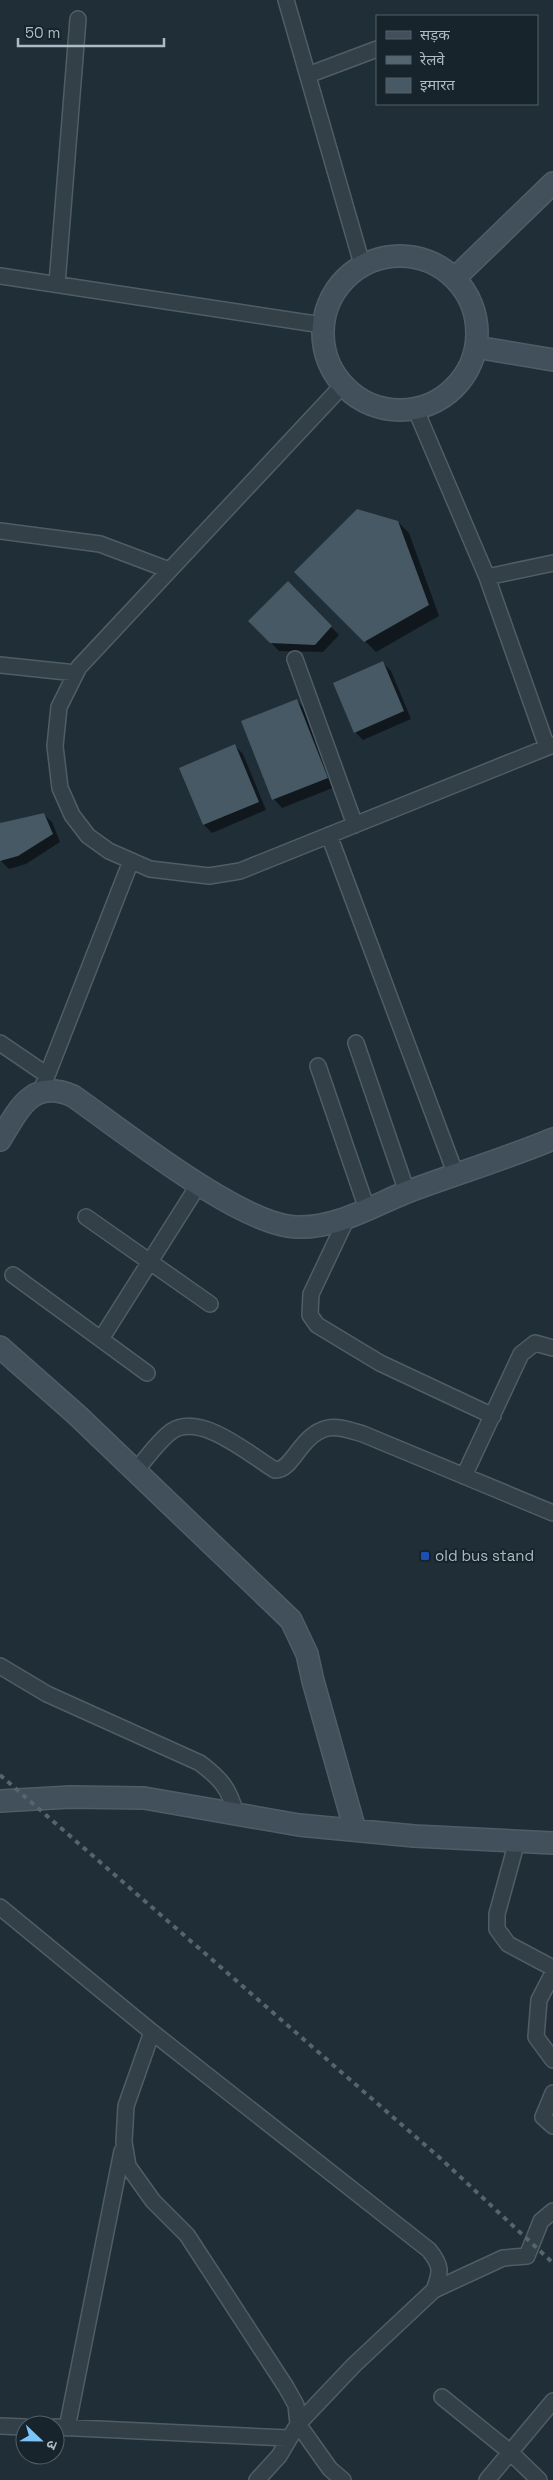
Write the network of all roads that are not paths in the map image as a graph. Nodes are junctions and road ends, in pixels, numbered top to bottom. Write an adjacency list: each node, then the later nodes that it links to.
1 (286, 0): 4 (street)
2 (78, 19): 9 (street)
3 (376, 49): 4 (street)
4 (308, 75): 6 (street)
5 (553, 183): 8 (street)
6 (362, 264): 8 (street); 10 (street)
7 (0, 276): 9 (street)
8 (455, 278): 11 (street)
9 (57, 284): 10 (street)
10 (322, 325): 13 (street)
11 (476, 348): 12 (street); 14 (street)
12 (553, 360)
13 (342, 386): 14 (street); 17 (street)
14 (415, 408): 18 (street)
15 (0, 531): 17 (street)
16 (553, 563): 18 (street)
17 (169, 570): 21 (street)
18 (487, 577): 22 (street)
19 (295, 658): 23 (street)
20 (0, 665): 21 (street)
21 (76, 674): 25 (street)
22 (550, 746): 23 (street)
23 (354, 824): 24 (street)
24 (329, 835): 25 (street); 32 (street)
25 (131, 861): 29 (street)
26 (0, 1043): 29 (street)
27 (356, 1043): 34 (street)
28 (318, 1066): 35 (street)
29 (44, 1083): 31 (street); 33 (street)
30 (553, 1139): 32 (street)
31 (0, 1140)
32 (456, 1175): 34 (street)
33 (199, 1184): 37 (street); 38 (street)
34 (407, 1192): 35 (street)
35 (367, 1209): 37 (street)
36 (86, 1217): 38 (street)
37 (347, 1218): 45 (street)
38 (150, 1263): 40 (street); 41 (street)
39 (13, 1275): 41 (street)
40 (210, 1304)
41 (101, 1339): 44 (street)
42 (0, 1347): 46 (street)
43 (553, 1348): 45 (street)
44 (147, 1373)
45 (493, 1416): 47 (street)
46 (136, 1470): 47 (street); 52 (street)
47 (464, 1476): 48 (street)
48 (553, 1513)
49 (0, 1666): 51 (street)
50 (0, 1801): 51 (street)
51 (236, 1814): 52 (street)
52 (355, 1830): 53 (street)
53 (517, 1841): 54 (street); 56 (street)
54 (550, 1844)
55 (0, 1907): 58 (street)
56 (553, 1968)
57 (553, 1972): 59 (street)
58 (152, 2032): 62 (street); 64 (street)
59 (553, 2060)
60 (553, 2093): 61 (street)
61 (553, 2126)
62 (124, 2142): 67 (street); 68 (street)
63 (547, 2216): 64 (street)
64 (434, 2290): 68 (street)
65 (442, 2398): 73 (street)
66 (553, 2401): 73 (street)
67 (64, 2415)
68 (298, 2424): 72 (street); 75 (street)
69 (0, 2426): 70 (street)
70 (15, 2427)
71 (65, 2428): 72 (street)
72 (288, 2438): 74 (street)
73 (510, 2452): 76 (street); 77 (street)
74 (257, 2480)
75 (343, 2480)
76 (487, 2480)
77 (538, 2480)

